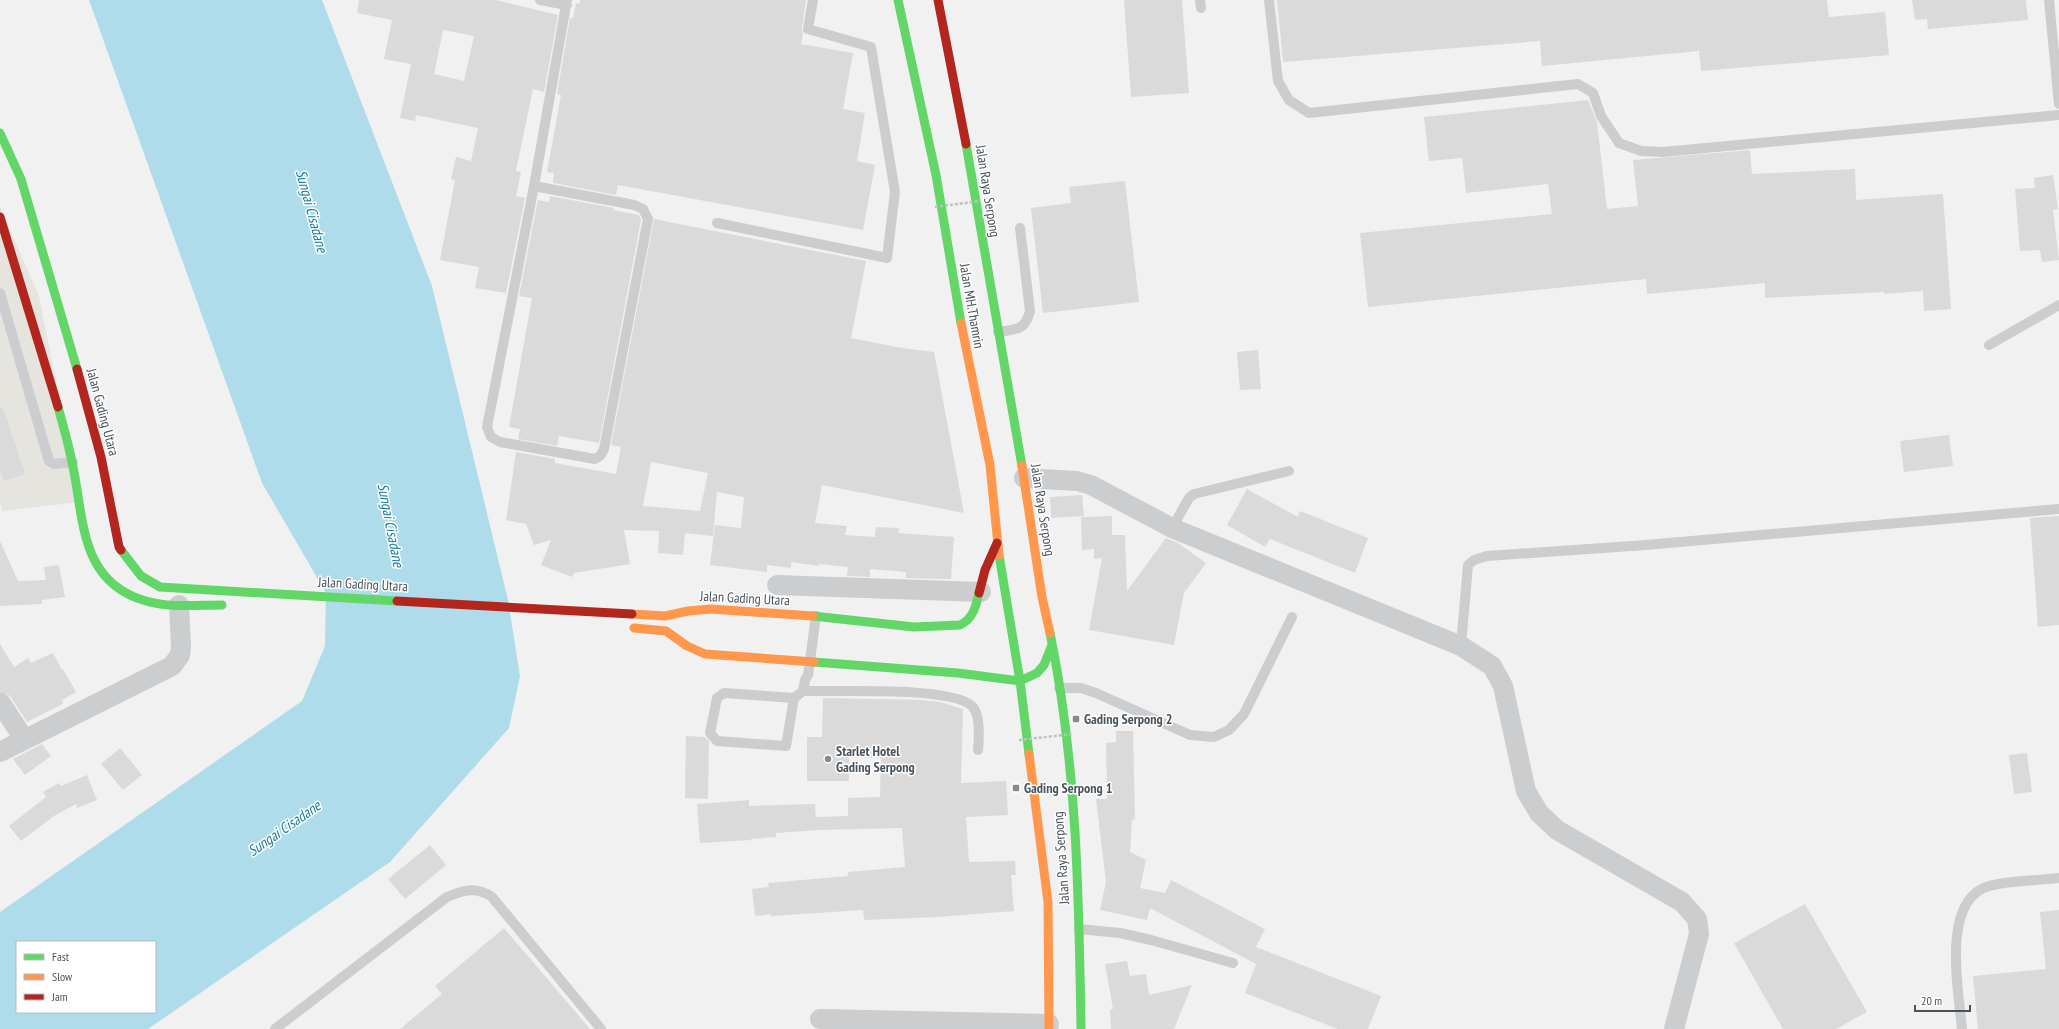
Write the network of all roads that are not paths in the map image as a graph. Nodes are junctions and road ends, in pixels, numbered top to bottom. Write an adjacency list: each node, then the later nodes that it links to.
1 (540, 0): 7 (lane)
2 (812, 0): 13 (lane)
3 (898, 0): 24 (main road, Jalan MH.Thamrin)
4 (938, 0): 17 (main road, Jalan Raya Serpong)
5 (1269, 0): 9 (lane)
6 (2049, 0): 8 (lane)
7 (567, 2): 11 (lane)
8 (2059, 104)
9 (2059, 115)
10 (0, 133): 29 (main road, Jalan Gading Utara)
11 (534, 186): 11 (lane)
12 (0, 217): 19 (main road)
13 (717, 223)
14 (1020, 228): 17 (lane)
15 (0, 293): 19 (lane)
16 (2059, 305): 18 (lane)
17 (998, 332): 21 (main road, Jalan Raya Serpong)
18 (1989, 345)
19 (72, 462): 27 (main road)
20 (1288, 471): 23 (lane)
21 (1024, 478): 23 (street); 33 (main road, Jalan Raya Serpong)
22 (2059, 509): 34 (lane)
23 (1172, 528): 34 (street)
24 (997, 543): 26 (main road, Jalan Gading Utara); 31 (main road, Jalan MH.Thamrin)
25 (777, 585): 26 (street)
26 (981, 592): 29 (main road, Jalan Gading Utara)
27 (187, 604): 28 (main road); 41 (street)
28 (235, 606)
29 (816, 616): 35 (lane)
30 (1292, 617): 37 (lane)
31 (1010, 619): 36 (main road, Jalan Raya Serpong)
32 (628, 628): 35 (main road)
33 (1052, 645): 36 (main road); 37 (main road, Jalan Raya Serpong)
34 (1461, 646): 52 (street)
35 (805, 662): 36 (main road); 38 (lane)
36 (1020, 681): 48 (main road, Jalan Raya Serpong)
37 (1059, 688): 45 (main road, Jalan Raya Serpong)
38 (803, 691): 39 (lane); 42 (lane)
39 (794, 698): 39 (lane)
40 (0, 702): 41 (street)
41 (24, 740): 43 (street)
42 (978, 750)
43 (0, 752)
44 (2059, 878): 53 (lane)
45 (1079, 929): 46 (lane); 51 (main road, Jalan Raya Serpong)
46 (1233, 963)
47 (820, 1019): 48 (street)
48 (1049, 1027)
49 (275, 1029): 50 (lane)
50 (601, 1029)
51 (1081, 1029)
52 (1674, 1029)
53 (1962, 1029)

